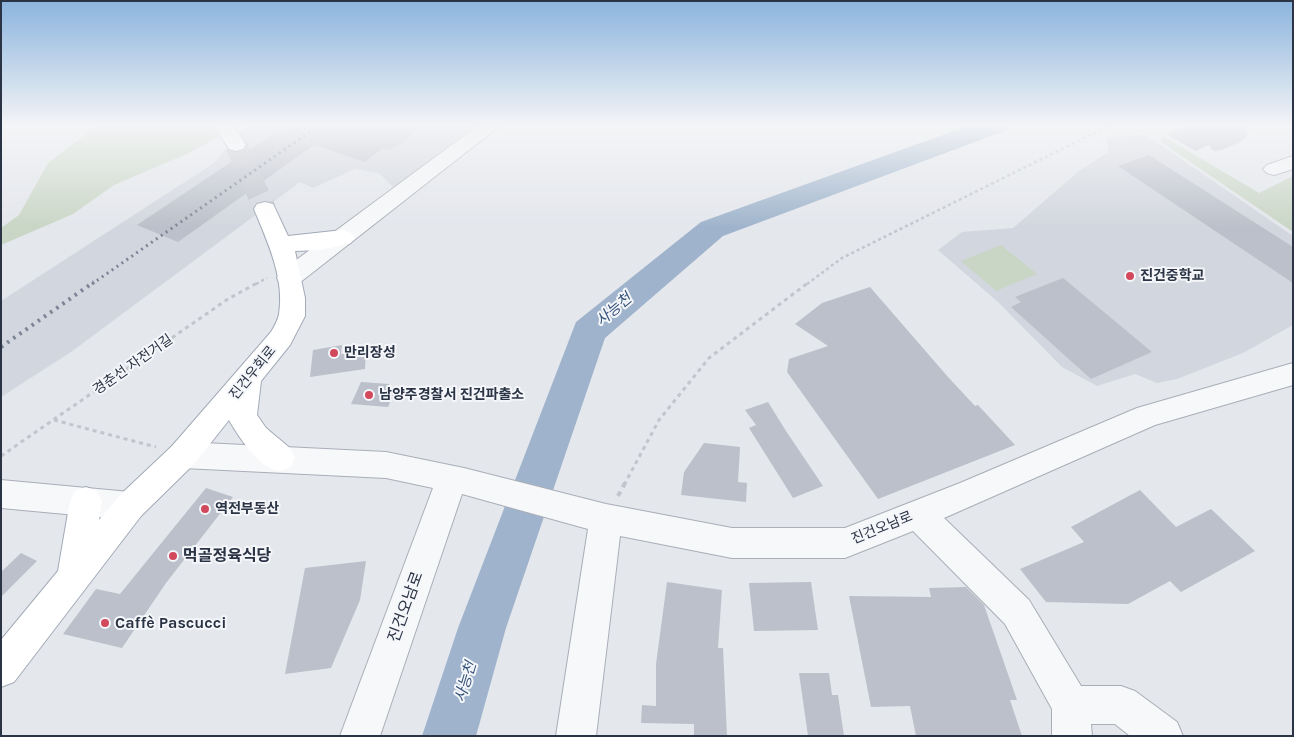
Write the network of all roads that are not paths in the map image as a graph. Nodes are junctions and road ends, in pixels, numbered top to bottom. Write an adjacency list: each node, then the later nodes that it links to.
1 (445, 158): 3 (street)
2 (265, 209): 4 (main road, 진건우회로)
3 (343, 238): 4 (main road); 5 (street)
4 (281, 244): 5 (main road, 진건우회로)
5 (278, 279): 7 (main road, 진건우회로)
6 (1293, 374): 14 (street, 진건오남로)
7 (246, 381): 8 (main road, 진건우회로); 9 (main road)
8 (183, 455): 9 (street, 진건오남로); 13 (main road, 진건우회로)
9 (280, 458): 10 (street, 진건오남로)
10 (458, 480): 15 (street, 진건오남로); 19 (street, 진건오남로)
11 (1, 494): 12 (street)
12 (86, 501): 13 (street); 16 (main road)
13 (130, 506): 16 (main road, 진건우회로)
14 (918, 514): 15 (street, 진건오남로); 18 (street)
15 (597, 517): 20 (street)
16 (72, 581): 17 (main road, 진건우회로)
17 (1, 669)
18 (1071, 720): 21 (street)
19 (360, 736)
20 (576, 736)
21 (1163, 736)

